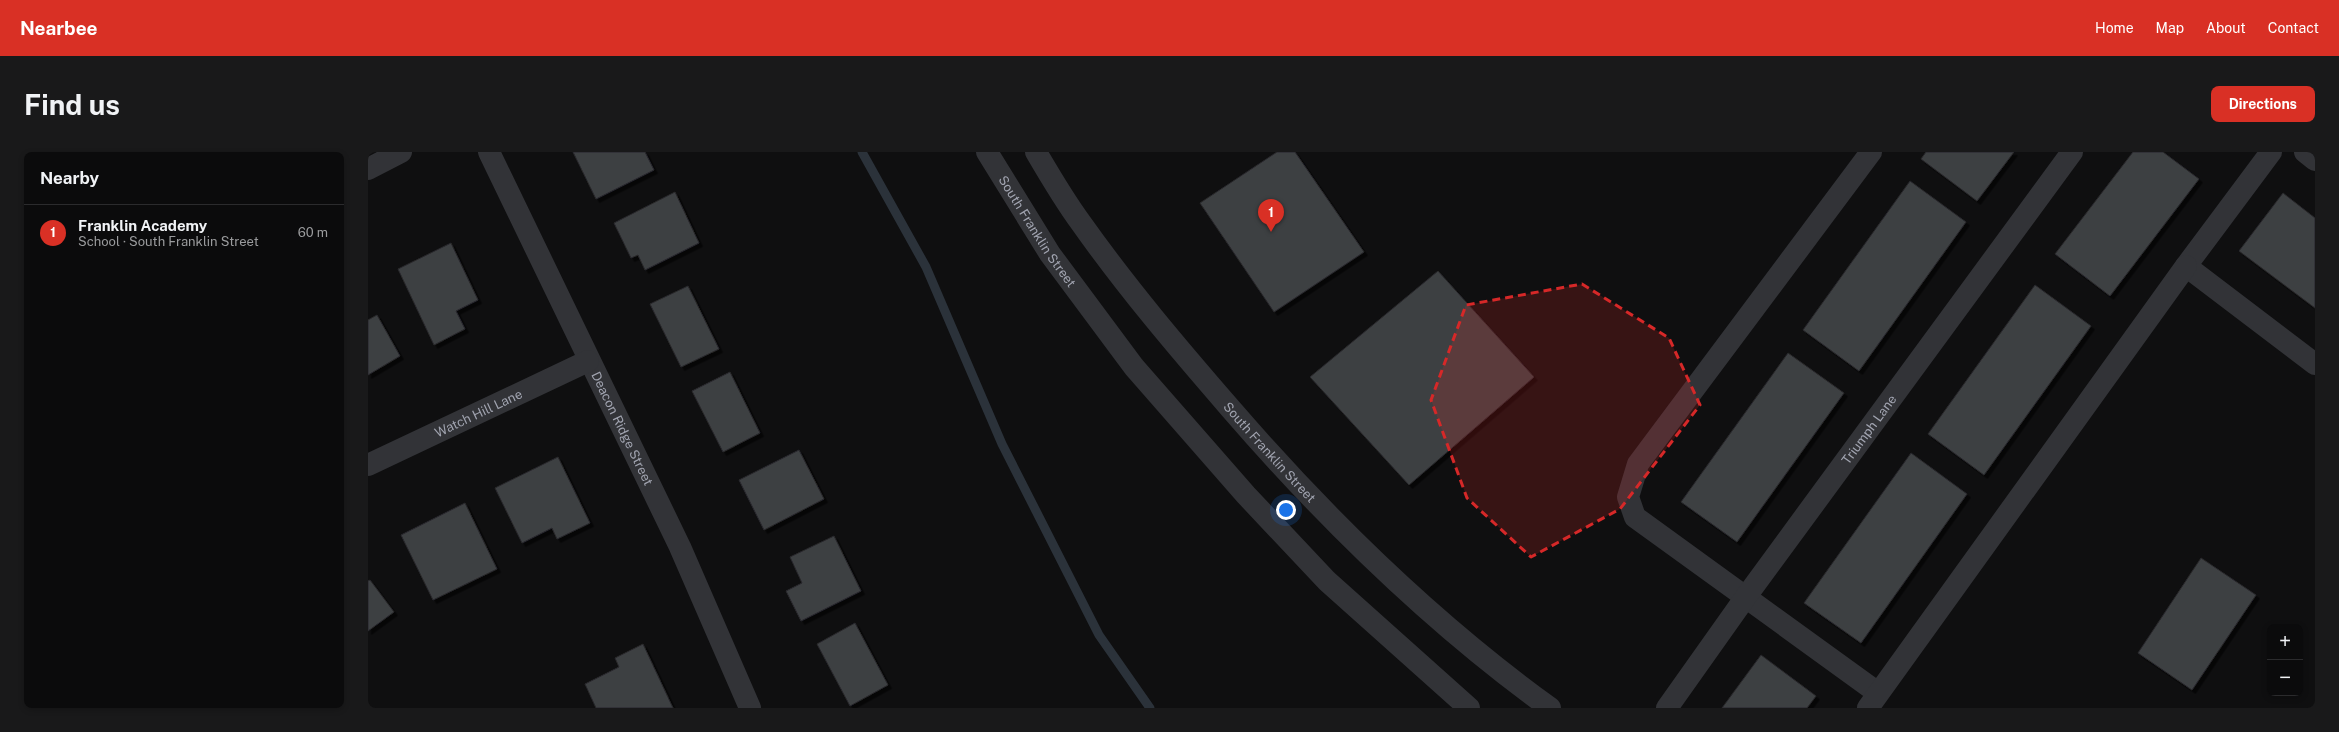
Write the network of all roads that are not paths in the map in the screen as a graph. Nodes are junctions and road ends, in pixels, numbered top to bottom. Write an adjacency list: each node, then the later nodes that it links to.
1 (402, 152): 10 (street)
2 (489, 152): 12 (street, Deacon Ridge Street)
3 (987, 152): 18 (street, South Franklin Street)
4 (1036, 152): 19 (street, South Franklin Street)
5 (1871, 152): 15 (street)
6 (2072, 152): 15 (street, Triumph Lane)
7 (2271, 152): 11 (street)
8 (2305, 152): 9 (street)
9 (2315, 160)
10 (368, 169)
11 (2186, 266): 13 (street); 16 (street)
12 (588, 361): 14 (street, Watch Hill Lane); 17 (street, Deacon Ridge Street)
13 (2315, 364)
14 (368, 465)
15 (1745, 598): 16 (street); 20 (street, Triumph Lane)
16 (1873, 701)
17 (750, 708)
18 (1469, 708)
19 (1550, 708)
20 (1667, 708)

